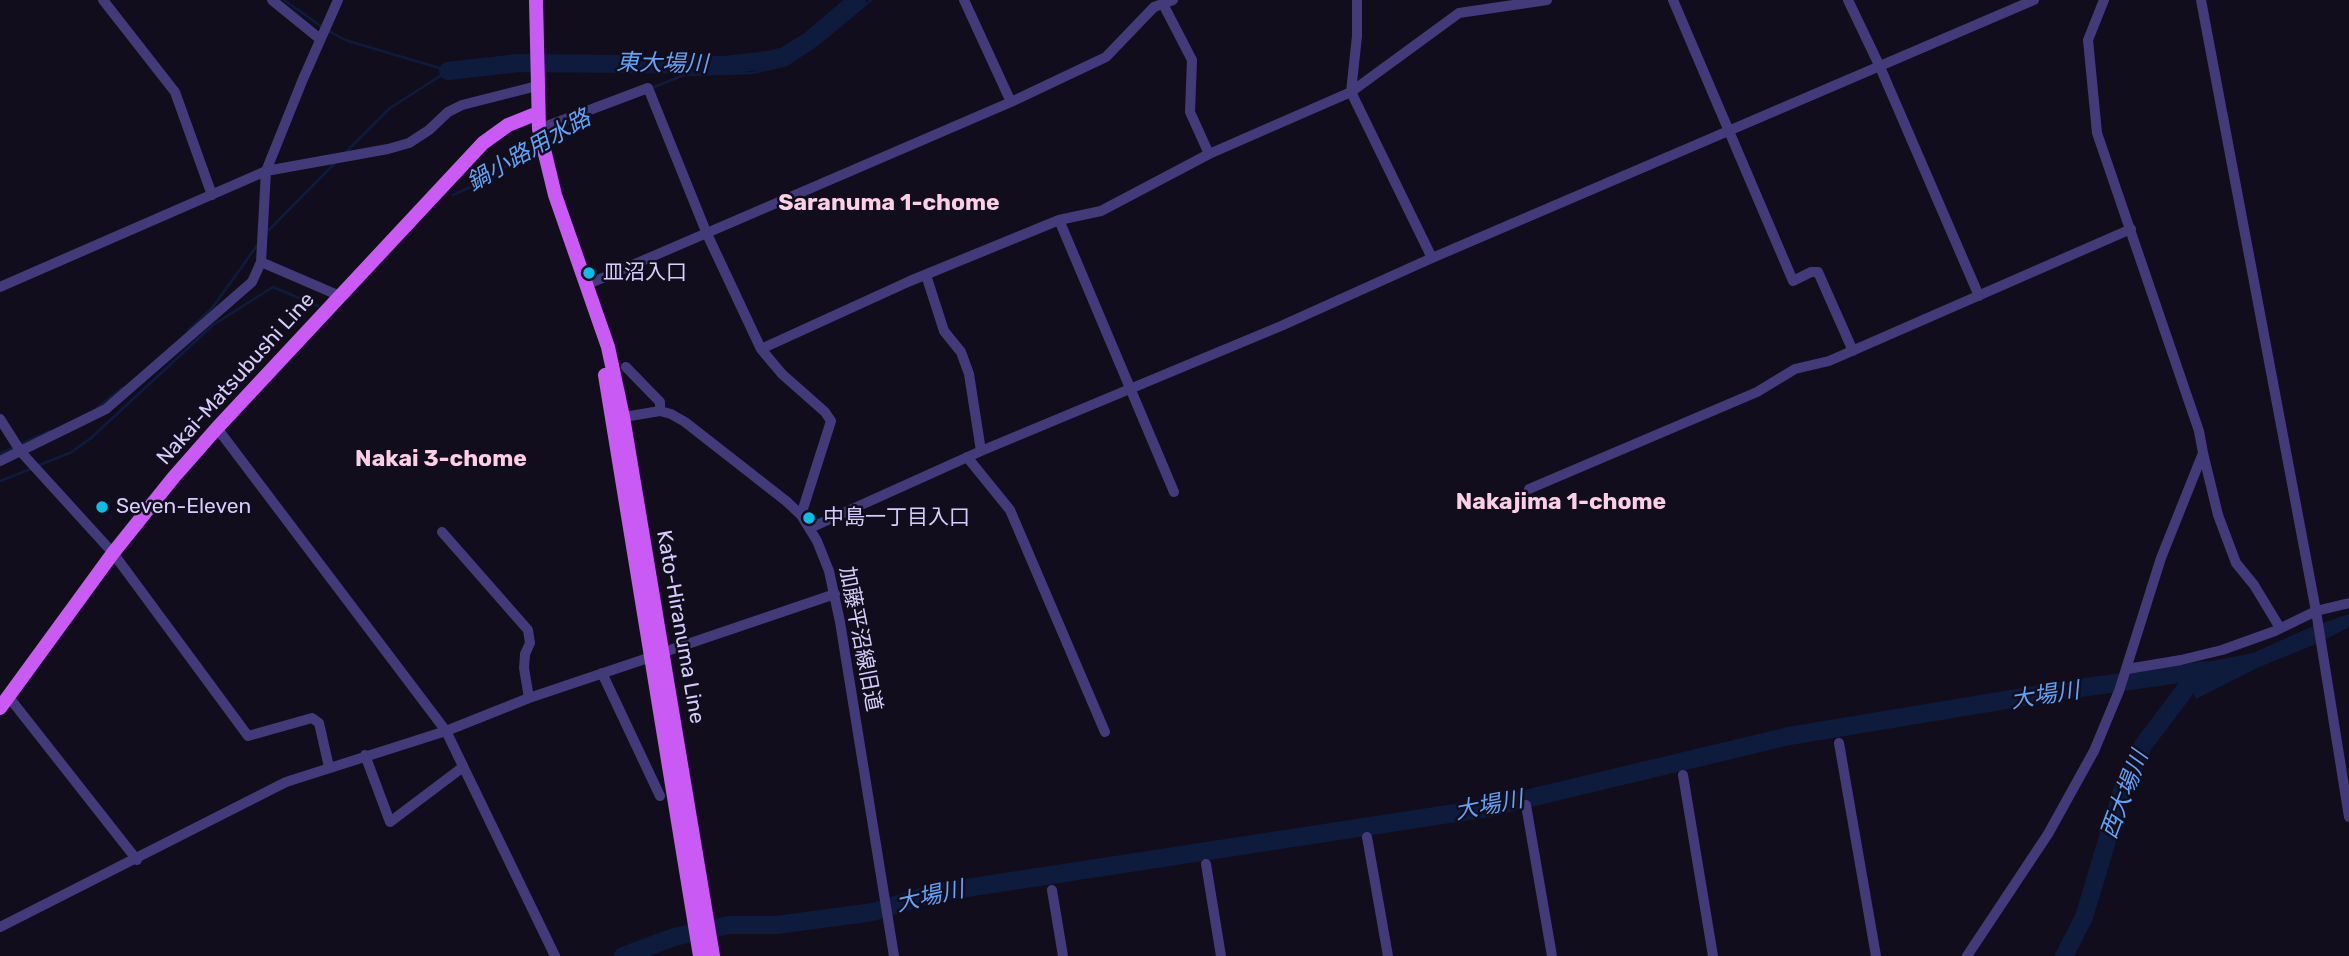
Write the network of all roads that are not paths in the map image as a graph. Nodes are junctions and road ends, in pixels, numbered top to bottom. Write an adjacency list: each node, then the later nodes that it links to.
1 (103, 0): 25 (street)
2 (272, 0): 15 (street)
3 (338, 0): 15 (street)
4 (536, 0): 17 (main road, Kato-Hiranuma Line)
5 (964, 0): 19 (street)
6 (1357, 0): 18 (street)
7 (1547, 0): 14 (street)
8 (1673, 0): 22 (street)
9 (1848, 0): 16 (street)
10 (2104, 0): 27 (street)
11 (2201, 0): 57 (street)
12 (2029, 1): 16 (street)
13 (1160, 3): 19 (street); 23 (street)
14 (1493, 4): 18 (street)
15 (320, 39): 24 (street)
16 (1880, 67): 22 (street); 35 (street)
17 (537, 86): 20 (main road, Kato-Hiranuma Line); 24 (street)
18 (1351, 92): 23 (street); 29 (street)
19 (1011, 102): 28 (street)
20 (538, 113): 21 (main road, Kato-Hiranuma Line); 34 (main road, Nakai-Matsubushi Line)
21 (540, 129): 28 (street); 32 (main road, Kato-Hiranuma Line)
22 (1728, 132): 29 (street); 37 (street)
23 (1209, 154): 26 (street)
24 (266, 171): 25 (street); 30 (street)
25 (212, 195): 33 (street)
26 (1059, 220): 31 (street); 39 (street)
27 (2130, 229): 35 (street); 46 (street)
28 (707, 234): 32 (street); 36 (street)
29 (1432, 258): 39 (street)
30 (261, 262): 34 (street); 45 (street)
31 (926, 275): 36 (street); 44 (street)
32 (586, 285): 41 (main road, Kato-Hiranuma Line)
33 (0, 287)
34 (340, 296): 43 (main road, Nakai-Matsubushi Line)
35 (1979, 296): 37 (street)
36 (761, 349): 51 (street)
37 (1853, 351): 49 (street)
38 (626, 367): 40 (street)
39 (1131, 387): 44 (street); 50 (street)
40 (660, 411): 41 (street); 51 (street, 加藤平沼線旧道)
41 (618, 418): 59 (main road, Kato-Hiranuma Line)
42 (0, 419): 45 (street)
43 (217, 428): 54 (main road, Nakai-Matsubushi Line); 64 (street)
44 (981, 451): 47 (street)
45 (21, 452): 48 (street); 54 (street)
46 (2203, 453): 58 (street); 60 (street)
47 (967, 457): 52 (street); 65 (street)
48 (0, 461)
49 (1529, 489)
50 (1174, 492)
51 (801, 515): 52 (street, 加藤平沼線旧道)
52 (810, 528): 55 (street, 加藤平沼線旧道)
53 (442, 531): 62 (street)
54 (113, 553): 63 (main road, Nakai-Matsubushi Line); 68 (street)
55 (835, 594): 59 (street); 81 (street, 加藤平沼線旧道)
56 (2349, 603): 57 (street)
57 (2317, 614): 58 (street); 73 (street)
58 (2280, 628): 60 (street)
59 (657, 654): 61 (street); 79 (main road, Kato-Hiranuma Line)
60 (2127, 669): 88 (street)
61 (603, 673): 62 (street); 71 (street)
62 (529, 698): 64 (street)
63 (4, 702): 75 (street)
64 (446, 731): 67 (street); 69 (street)
65 (1105, 732)
66 (1839, 743): 87 (street)
67 (365, 755): 68 (street); 69 (street)
68 (329, 767): 75 (street)
69 (463, 767): 80 (street)
70 (1683, 775): 86 (street)
71 (660, 796)
72 (1526, 805): 85 (street)
73 (2349, 817)
74 (1367, 837): 84 (street)
75 (137, 860): 78 (street)
76 (1206, 864): 83 (street)
77 (1052, 890): 82 (street)
78 (0, 928)
79 (706, 950)
80 (555, 956)
81 (894, 956)
82 (1063, 956)
83 (1221, 956)
84 (1388, 956)
85 (1552, 956)
86 (1713, 956)
87 (1876, 956)
88 (1967, 956)

